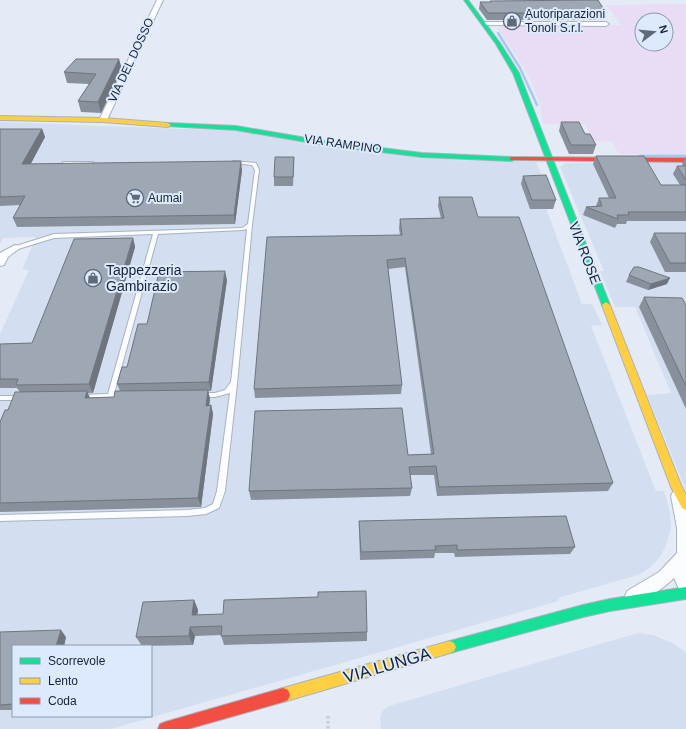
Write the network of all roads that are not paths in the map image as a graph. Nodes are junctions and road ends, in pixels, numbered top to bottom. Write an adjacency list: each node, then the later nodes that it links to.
1 (160, 0): 6 (street, VIA DEL DOSSO)
2 (467, 2): 3 (street, VIA ROSE)
3 (484, 24): 4 (street); 7 (street, VIA ROSE)
4 (606, 24)
5 (0, 118): 6 (street, VIA RAMPINO)
6 (103, 120): 7 (street, VIA RAMPINO)
7 (548, 160): 8 (street, VIA RAMPINO); 23 (street, VIA ROSE)
8 (686, 160)
9 (231, 162): 12 (lane)
10 (65, 163): 11 (lane)
11 (97, 163)
12 (250, 225): 13 (lane); 16 (lane)
13 (156, 232): 14 (lane); 20 (lane)
14 (15, 248): 15 (street)
15 (0, 263)
16 (234, 382): 17 (lane); 25 (lane)
17 (192, 395)
18 (132, 396): 20 (lane)
19 (71, 397): 20 (lane)
20 (110, 397)
21 (0, 398): 22 (lane)
22 (24, 398)
23 (676, 487): 24 (street, VIA ROSE); 26 (street, VIA ROSE)
24 (686, 505)
25 (0, 518)
26 (684, 556): 27 (street, VIA ROSE); 29 (street, VIA LUNGA)
27 (686, 586)
28 (686, 593): 29 (street, VIA LUNGA)
29 (610, 605): 30 (street, VIA LUNGA)
30 (165, 729)

